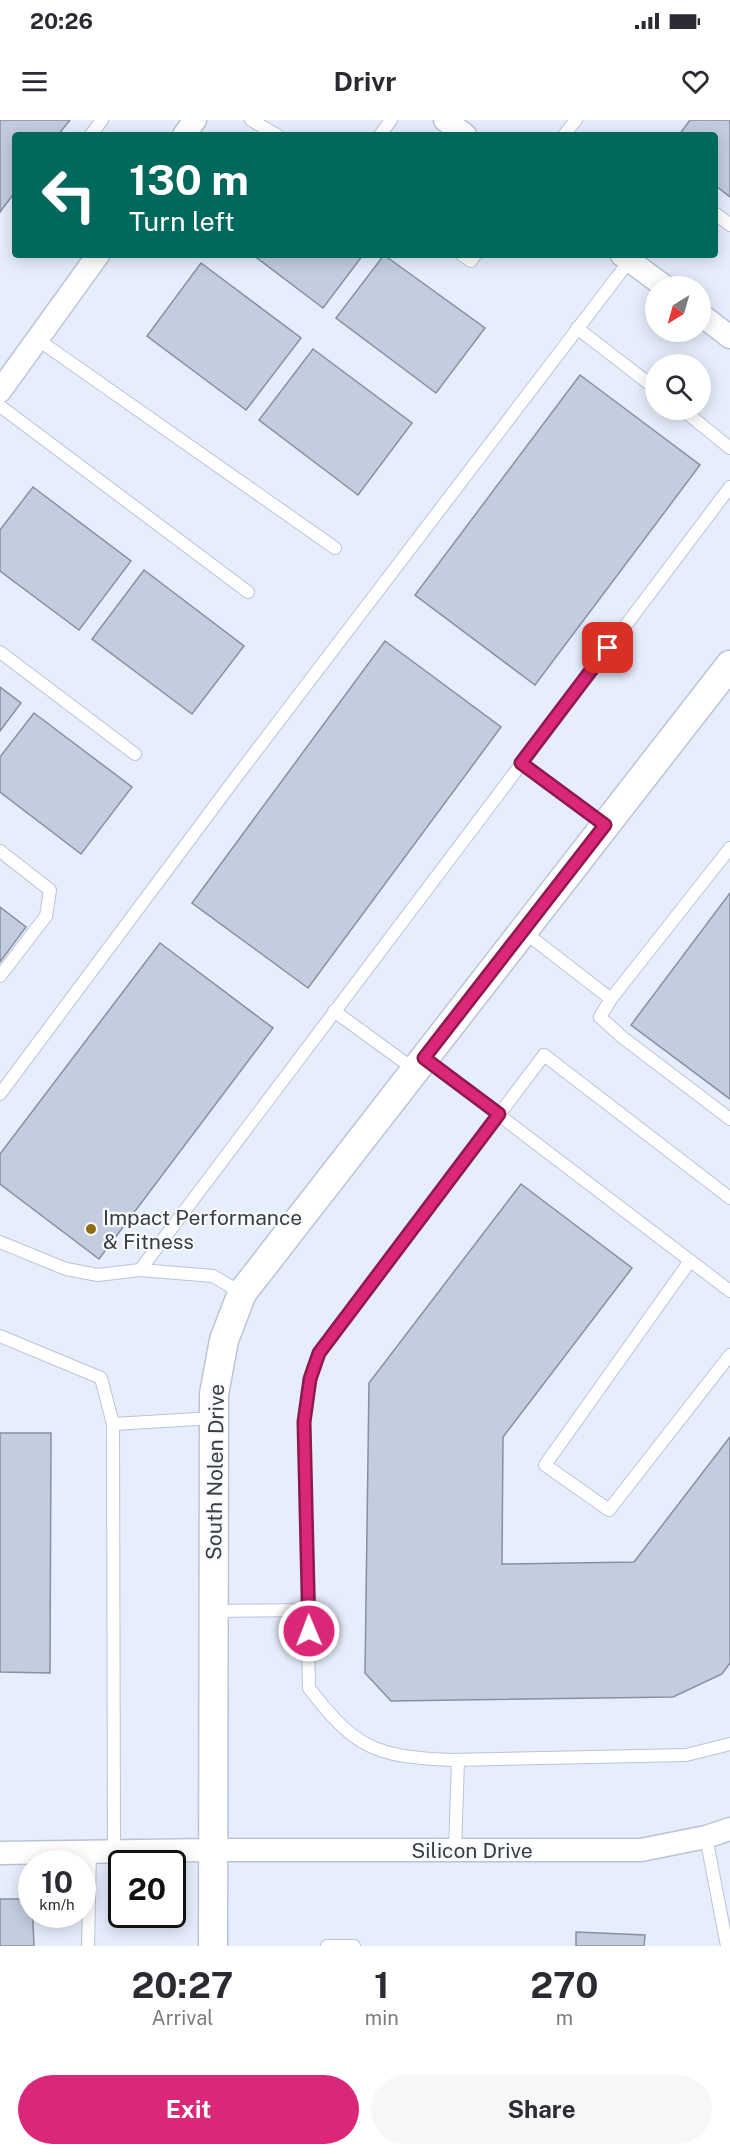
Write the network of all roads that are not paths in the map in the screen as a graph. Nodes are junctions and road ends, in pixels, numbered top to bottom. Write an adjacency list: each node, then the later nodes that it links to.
1 (251, 120): 4 (lane)
2 (445, 120): 5 (street)
3 (576, 120): 6 (lane)
4 (272, 132)
5 (461, 132)
6 (566, 132)
7 (718, 216): 8 (lane)
8 (730, 225)
9 (96, 258): 16 (street)
10 (626, 258): 14 (lane)
11 (628, 258): 12 (street)
12 (651, 276)
13 (711, 322): 15 (street)
14 (577, 328): 17 (lane); 37 (lane)
15 (730, 337)
16 (37, 339): 18 (street); 23 (lane)
17 (645, 381)
18 (0, 391)
19 (0, 406): 24 (lane)
20 (695, 420): 21 (lane)
21 (730, 448)
22 (730, 487): 28 (lane)
23 (335, 548)
24 (248, 592)
25 (0, 652): 27 (lane)
26 (730, 665): 29 (street, South Nolen Drive)
27 (135, 754)
28 (521, 763): 29 (lane); 35 (lane)
29 (605, 825): 32 (street, South Nolen Drive)
30 (730, 848): 34 (lane)
31 (0, 851): 33 (lane)
32 (523, 931): 34 (lane); 36 (street, South Nolen Drive)
33 (0, 976)
34 (611, 999): 39 (lane)
35 (334, 1011): 36 (lane); 43 (lane)
36 (420, 1064): 38 (lane); 45 (street, South Nolen Drive)
37 (0, 1094)
38 (499, 1114): 40 (lane); 42 (lane); 50 (lane)
39 (730, 1119)
40 (730, 1198)
41 (0, 1242): 43 (lane)
42 (690, 1261): 44 (lane); 47 (lane)
43 (140, 1270): 45 (lane)
44 (730, 1291)
45 (242, 1293): 48 (street, South Nolen Drive)
46 (0, 1336): 49 (lane)
47 (730, 1355)
48 (214, 1418): 49 (lane); 51 (street, South Nolen Drive)
49 (113, 1424): 56 (lane)
50 (309, 1610): 51 (lane); 53 (lane)
51 (212, 1611): 58 (street, South Nolen Drive)
52 (730, 1744): 53 (lane)
53 (458, 1760): 59 (lane)
54 (730, 1829): 55 (street, Silicon Drive)
55 (706, 1837): 59 (street, Silicon Drive); 67 (lane)
56 (114, 1850)
57 (186, 1850): 58 (street, Silicon Drive)
58 (211, 1850): 59 (street, Silicon Drive); 64 (street, South Nolen Drive)
59 (455, 1850)
60 (0, 1853): 61 (street, Silicon Drive)
61 (18, 1853)
62 (88, 1928): 63 (lane)
63 (88, 1946)
64 (213, 1946)
65 (327, 1946): 66 (lane)
66 (354, 1946)
67 (727, 1946)

